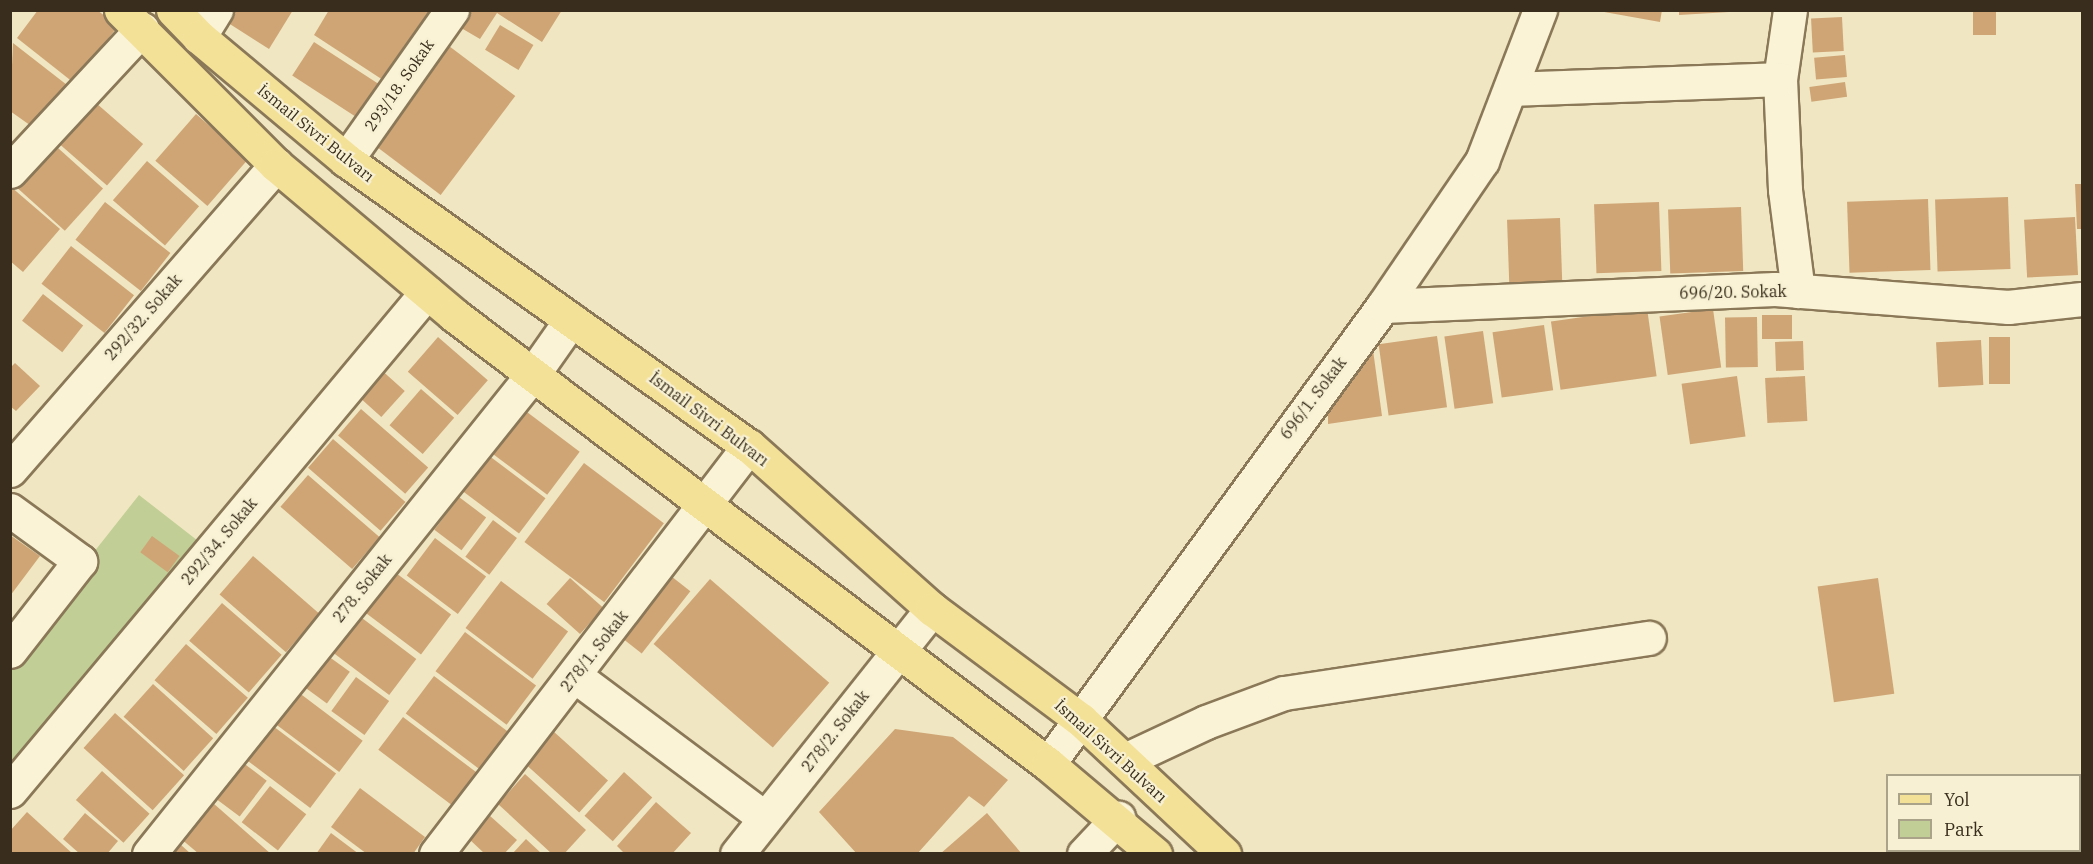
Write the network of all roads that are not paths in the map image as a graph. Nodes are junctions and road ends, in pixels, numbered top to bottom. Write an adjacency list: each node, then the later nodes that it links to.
1 (173, 10): 6 (main road, İsmail Sivri Bulvarı)
2 (452, 10): 9 (street, 293/18. Sokak)
3 (1540, 10): 8 (street, 696/1. Sokak)
4 (1790, 10): 7 (street)
5 (131, 20): 10 (main road); 11 (street)
6 (208, 24): 9 (main road, İsmail Sivri Bulvarı)
7 (1780, 79): 8 (street); 12 (street)
8 (1512, 89): 15 (street, 696/1. Sokak)
9 (346, 160): 16 (main road, İsmail Sivri Bulvarı)
10 (276, 165): 13 (main road); 19 (street, 292/32. Sokak)
11 (10, 171)
12 (1798, 291): 14 (street, 696/20. Sokak); 15 (street, 696/20. Sokak)
13 (427, 292): 17 (main road); 30 (street, 292/34. Sokak)
14 (2082, 299)
15 (1383, 306): 27 (street, 696/1. Sokak)
16 (572, 320): 17 (street, 278. Sokak); 18 (main road, İsmail Sivri Bulvarı)
17 (533, 374): 20 (main road); 33 (street, 278. Sokak)
18 (749, 446): 20 (street, 278/1. Sokak); 22 (main road, İsmail Sivri Bulvarı)
19 (10, 470)
20 (708, 504): 25 (main road); 26 (street, 278/1. Sokak)
21 (10, 510): 24 (street)
22 (932, 609): 25 (street, 278/2. Sokak); 27 (main road, İsmail Sivri Bulvarı)
23 (1649, 638): 28 (street)
24 (10, 651)
25 (898, 652): 29 (main road); 31 (street, 278/2. Sokak)
26 (575, 675): 31 (street); 34 (street, 278/1. Sokak)
27 (1082, 720): 28 (main road, İsmail Sivri Bulvarı); 29 (street, 696/1. Sokak)
28 (1125, 760): 38 (main road, İsmail Sivri Bulvarı)
29 (1048, 764): 32 (main road)
30 (10, 791)
31 (765, 819): 35 (street, 278/2. Sokak)
32 (1118, 819): 36 (street); 37 (main road)
33 (149, 854)
34 (436, 854)
35 (737, 854)
36 (1084, 854)
37 (1155, 854)
38 (1224, 854)

